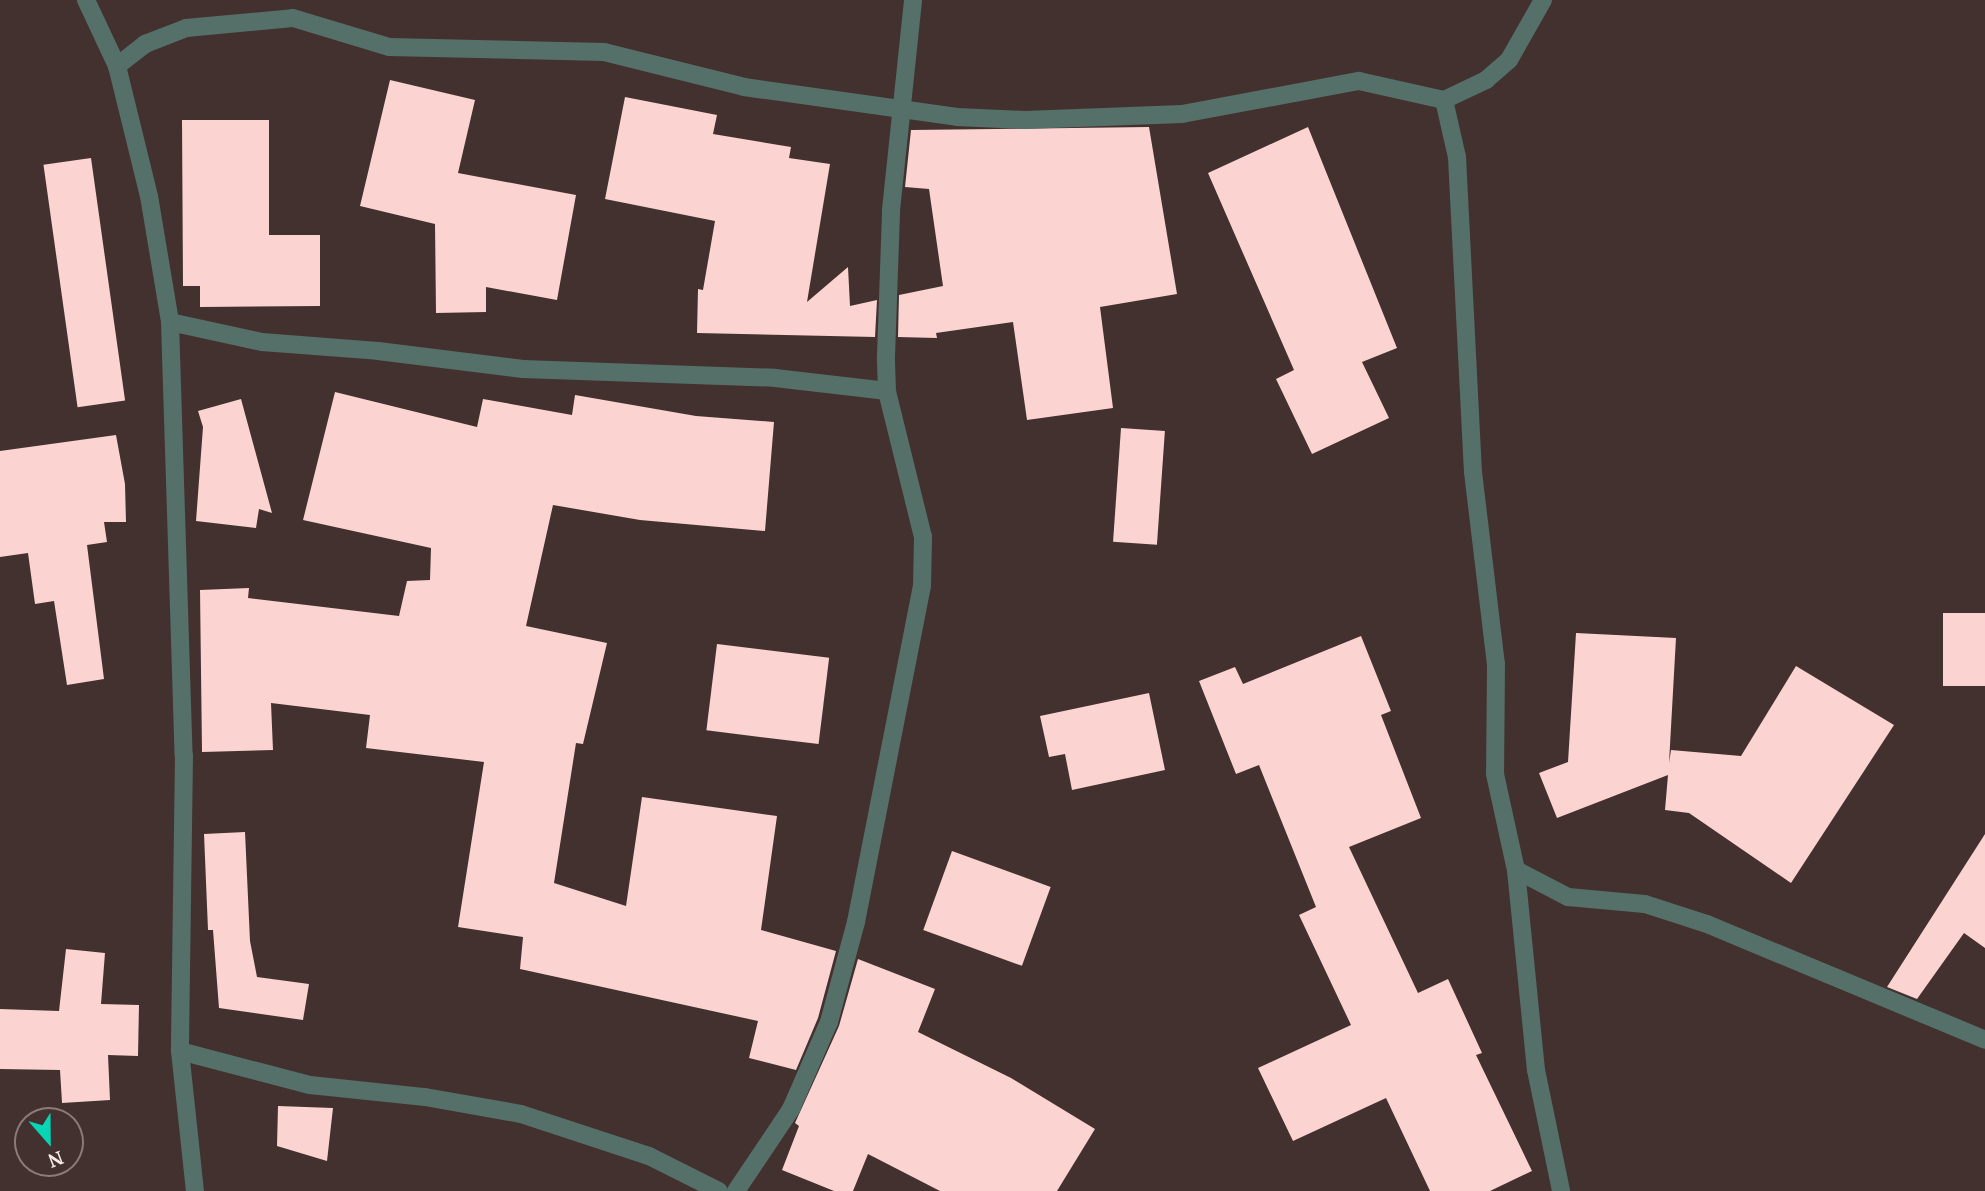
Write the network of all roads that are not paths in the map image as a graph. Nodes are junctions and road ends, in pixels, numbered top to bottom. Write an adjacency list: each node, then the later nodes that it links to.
1 (86, 0): 4 (street)
2 (913, 0): 6 (street)
3 (1543, 0): 5 (street)
4 (117, 66): 6 (street); 7 (street)
5 (1444, 100): 6 (street); 9 (street)
6 (901, 108): 8 (street)
7 (170, 322): 8 (street); 11 (street)
8 (887, 391): 14 (street)
9 (1516, 870): 10 (street); 15 (street)
10 (1985, 1040)
11 (180, 1051): 12 (street); 13 (street)
12 (195, 1191)
13 (719, 1191)
14 (736, 1191)
15 (1561, 1191)

